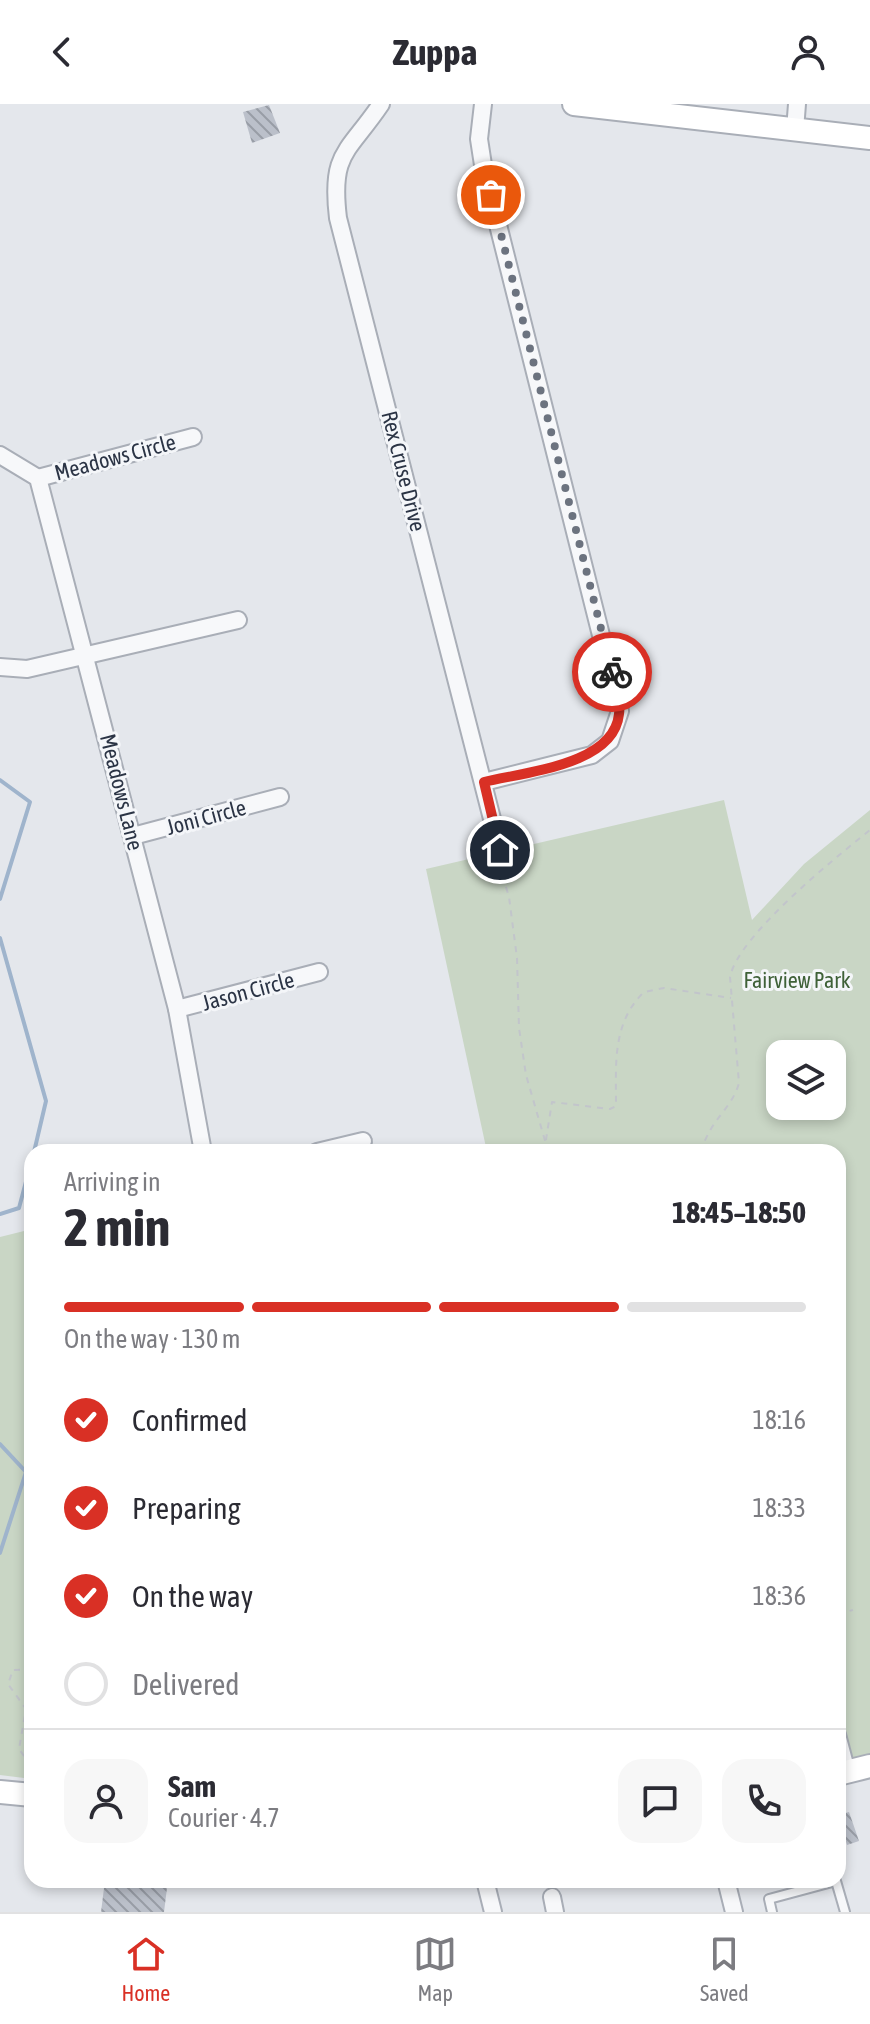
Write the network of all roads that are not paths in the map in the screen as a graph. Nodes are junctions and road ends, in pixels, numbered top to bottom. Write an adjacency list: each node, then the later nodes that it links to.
1 (381, 104): 13 (street, Rex Cruse Drive)
2 (483, 104): 13 (street)
3 (574, 104): 5 (street)
4 (797, 104): 5 (street)
5 (795, 130): 6 (street)
6 (870, 138)
7 (193, 437): 9 (street, Meadows Circle)
8 (0, 455): 9 (street)
9 (38, 478): 11 (street, Meadows Lane)
10 (238, 620): 11 (street)
11 (87, 657): 12 (street); 15 (street, Meadows Lane)
12 (0, 667)
13 (484, 782): 16 (street, Rex Cruse Drive)
14 (280, 797): 15 (street, Joni Circle)
15 (133, 836): 18 (street, Meadows Lane)
16 (500, 850)
17 (319, 972): 18 (street, Jason Circle)
18 (177, 1009): 20 (street, Meadows Lane)
19 (363, 1141): 21 (street)
20 (202, 1144)
21 (350, 1144)
22 (846, 1749): 23 (lane)
23 (853, 1770)
24 (0, 1792): 25 (street)
25 (24, 1794)
26 (487, 1888): 30 (street)
27 (728, 1888): 31 (street)
28 (810, 1888): 32 (lane)
29 (838, 1888): 33 (lane)
30 (493, 1912)
31 (734, 1912)
32 (772, 1912)
33 (845, 1912)

